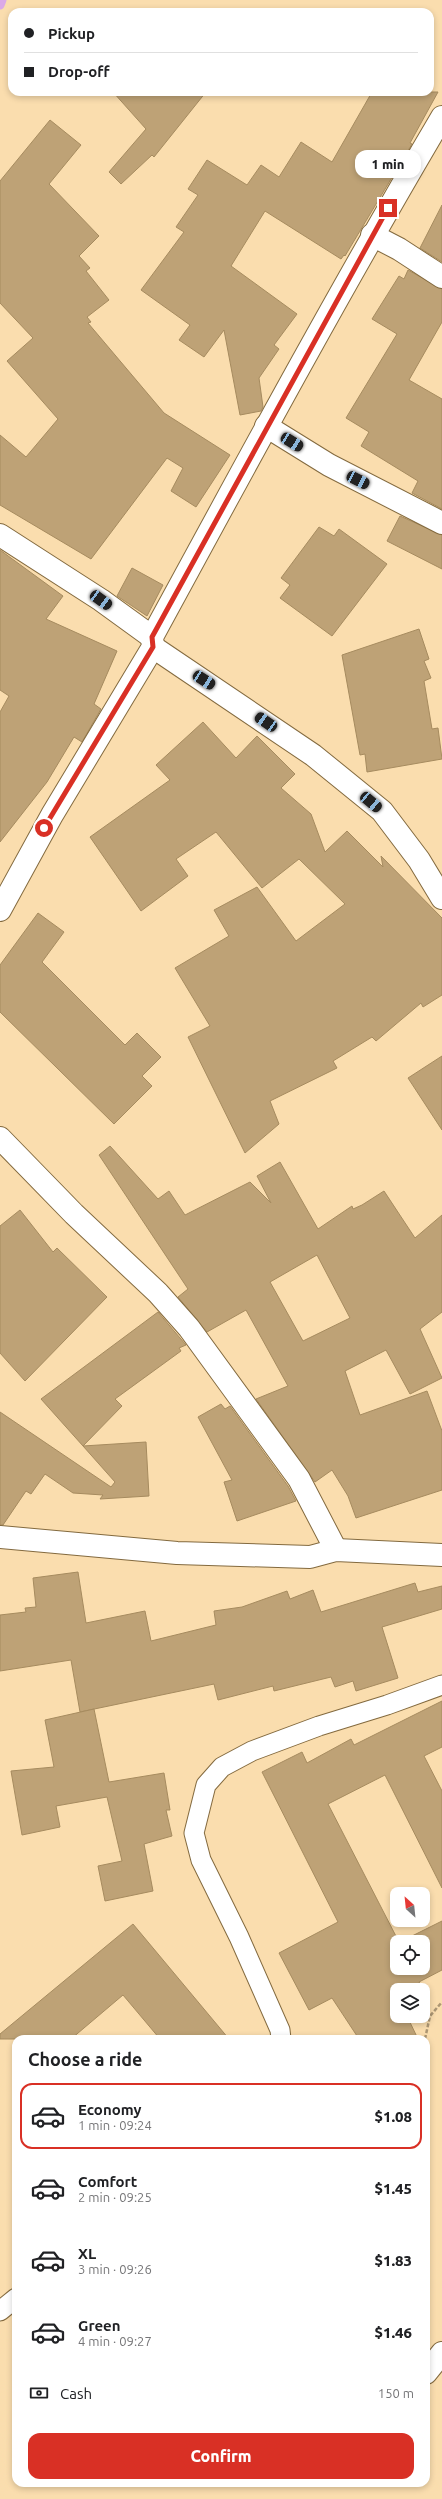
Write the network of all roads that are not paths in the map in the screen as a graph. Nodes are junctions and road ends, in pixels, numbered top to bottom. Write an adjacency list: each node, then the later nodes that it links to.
1 (442, 117): 2 (street)
2 (372, 235): 3 (street); 4 (street)
3 (442, 277)
4 (266, 426): 5 (street); 7 (street)
5 (442, 523)
6 (0, 535): 7 (street)
7 (153, 642): 8 (street); 9 (street)
8 (442, 898)
9 (0, 910)
10 (0, 1138): 12 (street)
11 (0, 1537): 12 (street)
12 (336, 1550): 13 (street)
13 (442, 1554)
14 (442, 1685): 15 (lane)
15 (281, 2035)
16 (12, 2301): 17 (lane)
17 (0, 2311)
18 (442, 2353): 19 (street)
19 (430, 2368)

